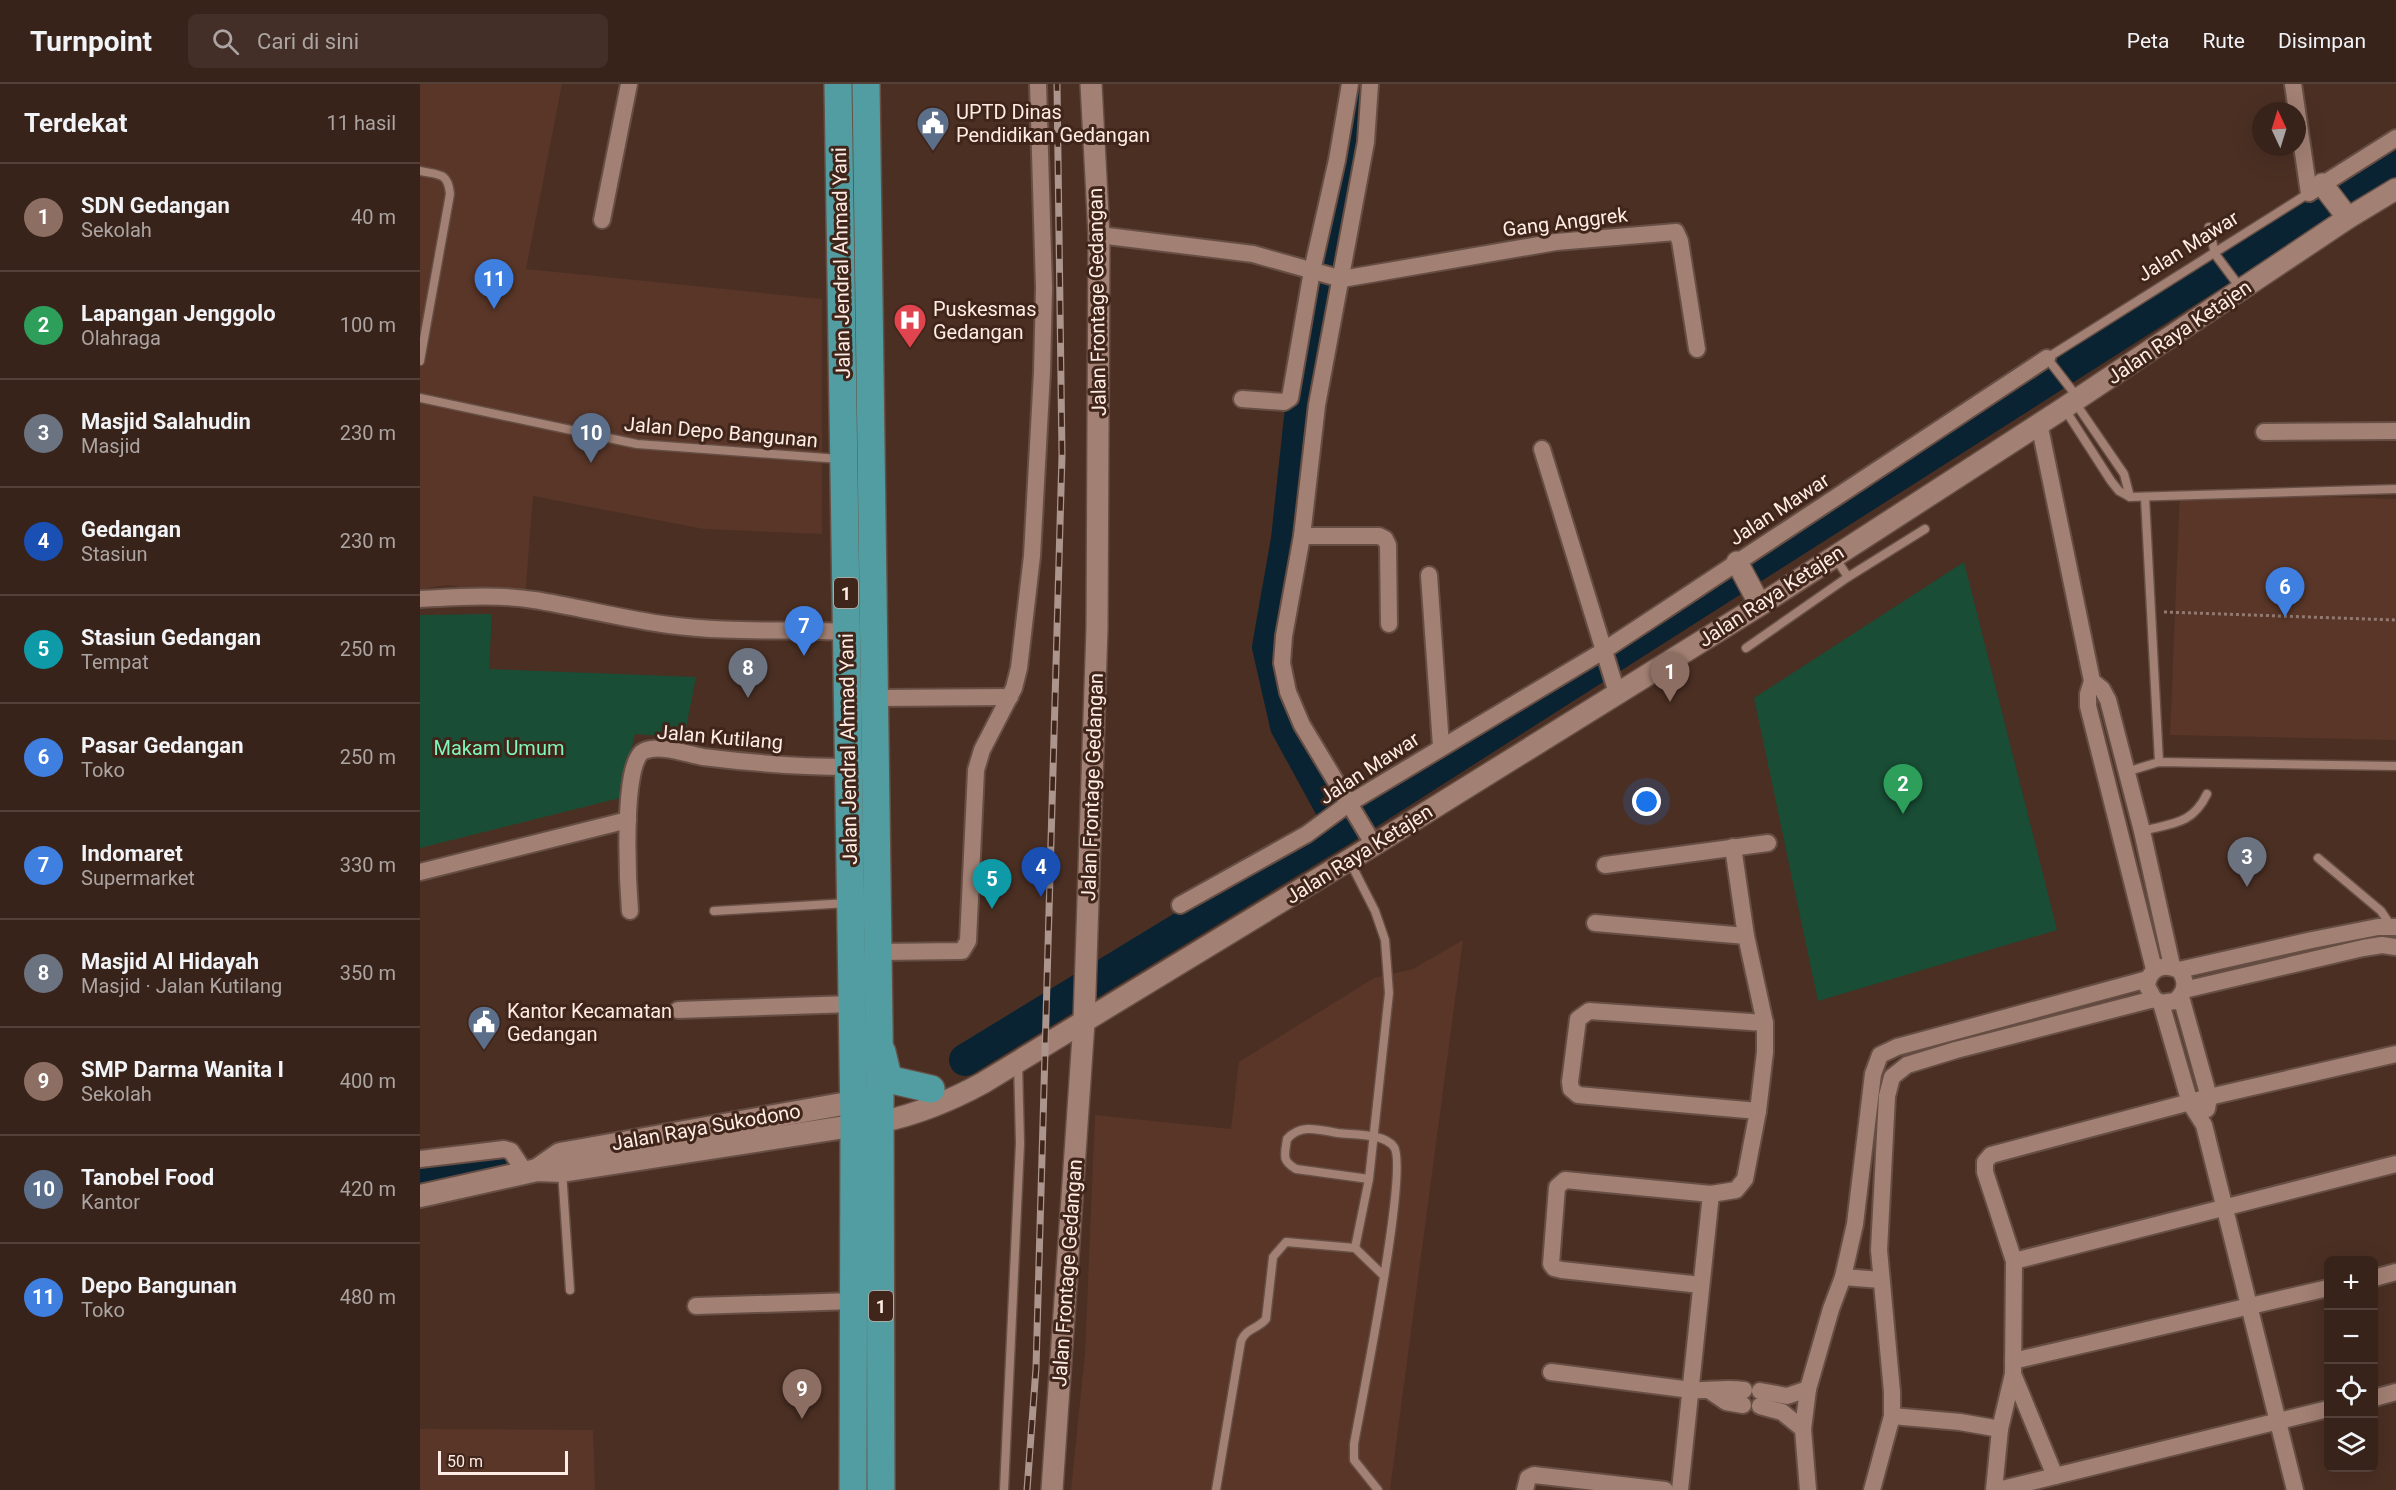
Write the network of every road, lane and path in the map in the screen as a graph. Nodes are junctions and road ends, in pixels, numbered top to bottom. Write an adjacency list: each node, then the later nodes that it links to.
1 (629, 84): 13 (street)
2 (838, 84): 30 (highway, Jalan Jendral Ahmad Yani / 1)
3 (866, 84): 51 (highway, Jalan Jendral Ahmad Yani / 1)
4 (1038, 84): 50 (street)
5 (1091, 84): 15 (street, Jalan Frontage Gedangan)
6 (1350, 84): 17 (street)
7 (1370, 84): 18 (street)
8 (2293, 84): 12 (street)
9 (2396, 138): 12 (street, Jalan Mawar)
10 (420, 171): 21 (lane)
11 (2396, 189): 12 (street, Jalan Raya Ketajen)
12 (2329, 199): 16 (lane, Jalan Mawar); 19 (street, Jalan Raya Ketajen)
13 (602, 220)
14 (2209, 227): 16 (lane)
15 (1099, 235): 17 (street); 87 (street, Jalan Frontage Gedangan)
16 (2217, 257): 19 (lane); 22 (lane, Jalan Mawar)
17 (1316, 272): 18 (street); 25 (street)
18 (1339, 278): 20 (street, Gang Anggrek); 35 (street)
19 (2238, 285): 24 (street, Jalan Raya Ketajen)
20 (1697, 349)
21 (420, 361)
22 (2050, 361): 24 (lane); 37 (street, Jalan Mawar)
23 (420, 398): 30 (lane, Jalan Depo Bangunan)
24 (2071, 398): 26 (street, Jalan Raya Ketajen); 32 (lane); 32 (lane)
25 (1242, 399)
26 (2039, 423): 36 (street, Jalan Raya Ketajen); 48 (street)
27 (2396, 431): 28 (street)
28 (2264, 432)
29 (1542, 449): 47 (street)
30 (844, 459): 45 (highway, Jalan Jendral Ahmad Yani / 1)
31 (2396, 489): 33 (lane)
32 (2130, 497): 33 (lane)
33 (2145, 498): 42 (lane)
34 (1924, 528): 39 (lane)
35 (1302, 536): 44 (street); 58 (street)
36 (1834, 555): 39 (lane); 41 (street, Jalan Raya Ketajen)
37 (1739, 565): 41 (street); 47 (street, Jalan Mawar)
38 (1429, 575): 52 (street)
39 (1848, 577): 46 (lane)
40 (420, 599): 45 (street)
41 (1758, 601): 49 (street, Jalan Raya Ketajen)
42 (2151, 612): 43 (path); 53 (lane)
43 (2396, 620)
44 (1389, 624)
45 (847, 632): 55 (highway, Jalan Jendral Ahmad Yani / 1)
46 (1746, 648)
47 (1604, 655): 49 (street); 52 (street, Jalan Mawar)
48 (2092, 681): 56 (street); 65 (street)
49 (1615, 690): 61 (street, Jalan Raya Ketajen)
50 (1010, 697): 51 (street); 79 (street)
51 (875, 698): 79 (highway, Jalan Jendral Ahmad Yani / 1)
52 (1442, 746): 58 (street, Jalan Mawar)
53 (2159, 762): 54 (lane); 56 (lane)
54 (2396, 766)
55 (849, 767): 59 (street, Jalan Kutilang); 70 (highway, Jalan Jendral Ahmad Yani / 1)
56 (2126, 772): 60 (street)
57 (2207, 794): 60 (lane)
58 (1351, 810): 61 (street); 71 (street, Jalan Mawar)
59 (628, 820): 69 (street); 73 (street, Jalan Kutilang)
60 (2142, 831): 64 (street)
61 (1370, 840): 67 (street, Jalan Raya Ketajen)
62 (1768, 843): 63 (street)
63 (1733, 847): 68 (street); 76 (street)
64 (2146, 852): 65 (street); 81 (street)
65 (2126, 856): 82 (street)
66 (2318, 858): 75 (lane)
67 (1349, 860): 87 (street, Jalan Raya Ketajen); 102 (lane)
68 (1605, 865)
69 (420, 872)
70 (851, 903): 72 (lane); 85 (highway, Jalan Jendral Ahmad Yani / 1)
71 (1179, 905)
72 (714, 910)
73 (630, 911)
74 (1595, 923): 76 (street)
75 (2393, 926): 77 (street)
76 (1746, 936): 88 (street)
77 (2312, 940): 80 (street); 81 (street)
78 (2396, 947): 80 (street)
79 (878, 952): 90 (highway, Jalan Jendral Ahmad Yani / 1)
80 (2317, 960): 83 (street)
81 (2175, 968): 82 (street); 83 (street)
82 (2151, 974): 84 (street); 89 (street)
83 (2182, 993): 84 (street); 96 (street)
84 (2157, 1001): 91 (street); 97 (street)
85 (852, 1005): 86 (street); 100 (highway, Jalan Jendral Ahmad Yani / 1)
86 (678, 1010)
87 (1084, 1022): 93 (street, Jalan Raya Ketajen); 140 (street, Jalan Frontage Gedangan)
88 (1765, 1023): 99 (street); 99 (street)
89 (1951, 1031): 91 (street); 115 (street)
90 (879, 1036): 95 (highway); 98 (highway, Jalan Jendral Ahmad Yani / 1)
91 (1956, 1050): 117 (street)
92 (2396, 1054): 96 (street)
93 (1018, 1060): 94 (street, Jalan Raya Ketajen); 139 (lane)
94 (983, 1083): 95 (street, Jalan Raya Ketajen); 98 (street, Jalan Raya Ketajen)
95 (931, 1089): 98 (street, Jalan Raya Ketajen)
96 (2209, 1098): 97 (street); 101 (street)
97 (2190, 1103): 101 (street); 112 (street)
98 (881, 1109): 100 (main road, Jalan Raya Sukodono); 138 (highway, 1)
99 (1758, 1111): 108 (street)
100 (854, 1113): 105 (main road, Jalan Raya Sukodono); 106 (main road, Jalan Raya Sukodono); 121 (highway, 1)
101 (2204, 1125): 110 (street)
102 (1373, 1137): 107 (lane); 107 (lane); 114 (lane)
103 (420, 1159): 105 (street)
104 (2396, 1164): 110 (street)
105 (531, 1171): 106 (main road, Jalan Raya Sukodono); 109 (main road, Jalan Raya Sukodono)
106 (562, 1171): 120 (lane)
107 (1369, 1179): 111 (lane)
108 (1711, 1194): 118 (street); 118 (street)
109 (420, 1196)
110 (2225, 1209): 112 (street); 123 (street)
111 (1355, 1248): 114 (lane); 141 (lane)
112 (2014, 1262): 124 (street)
113 (2396, 1272): 116 (street)
114 (1384, 1276): 142 (lane)
115 (1843, 1277): 117 (street); 127 (street)
116 (2378, 1277)
117 (1881, 1280): 132 (street)
118 (1701, 1285): 126 (street)
119 (2324, 1289): 123 (street)
120 (570, 1290)
121 (854, 1301): 122 (street); 137 (highway, 1)
122 (696, 1306)
123 (2250, 1307): 124 (street); 133 (street)
124 (2013, 1368): 135 (street); 136 (street)
125 (1551, 1372): 126 (street)
126 (1691, 1389): 130 (street); 145 (street)
127 (1808, 1389): 130 (street); 134 (street)
128 (2396, 1392): 129 (street)
129 (2378, 1397)
130 (1752, 1398): 134 (street)
131 (2324, 1410): 133 (street)
132 (1892, 1416): 135 (street); 147 (street)
133 (2278, 1421): 136 (street); 149 (street)
134 (1803, 1429): 146 (street)
135 (2000, 1429): 148 (street)
136 (2055, 1476): 148 (street)
137 (853, 1490)
138 (880, 1490)
139 (1004, 1490)
140 (1052, 1490)
141 (1216, 1490)
142 (1378, 1490)
143 (1525, 1490): 144 (street)
144 (1665, 1490)
145 (1680, 1490)
146 (1808, 1490)
147 (1872, 1490)
148 (1996, 1490)
149 (2295, 1490)

